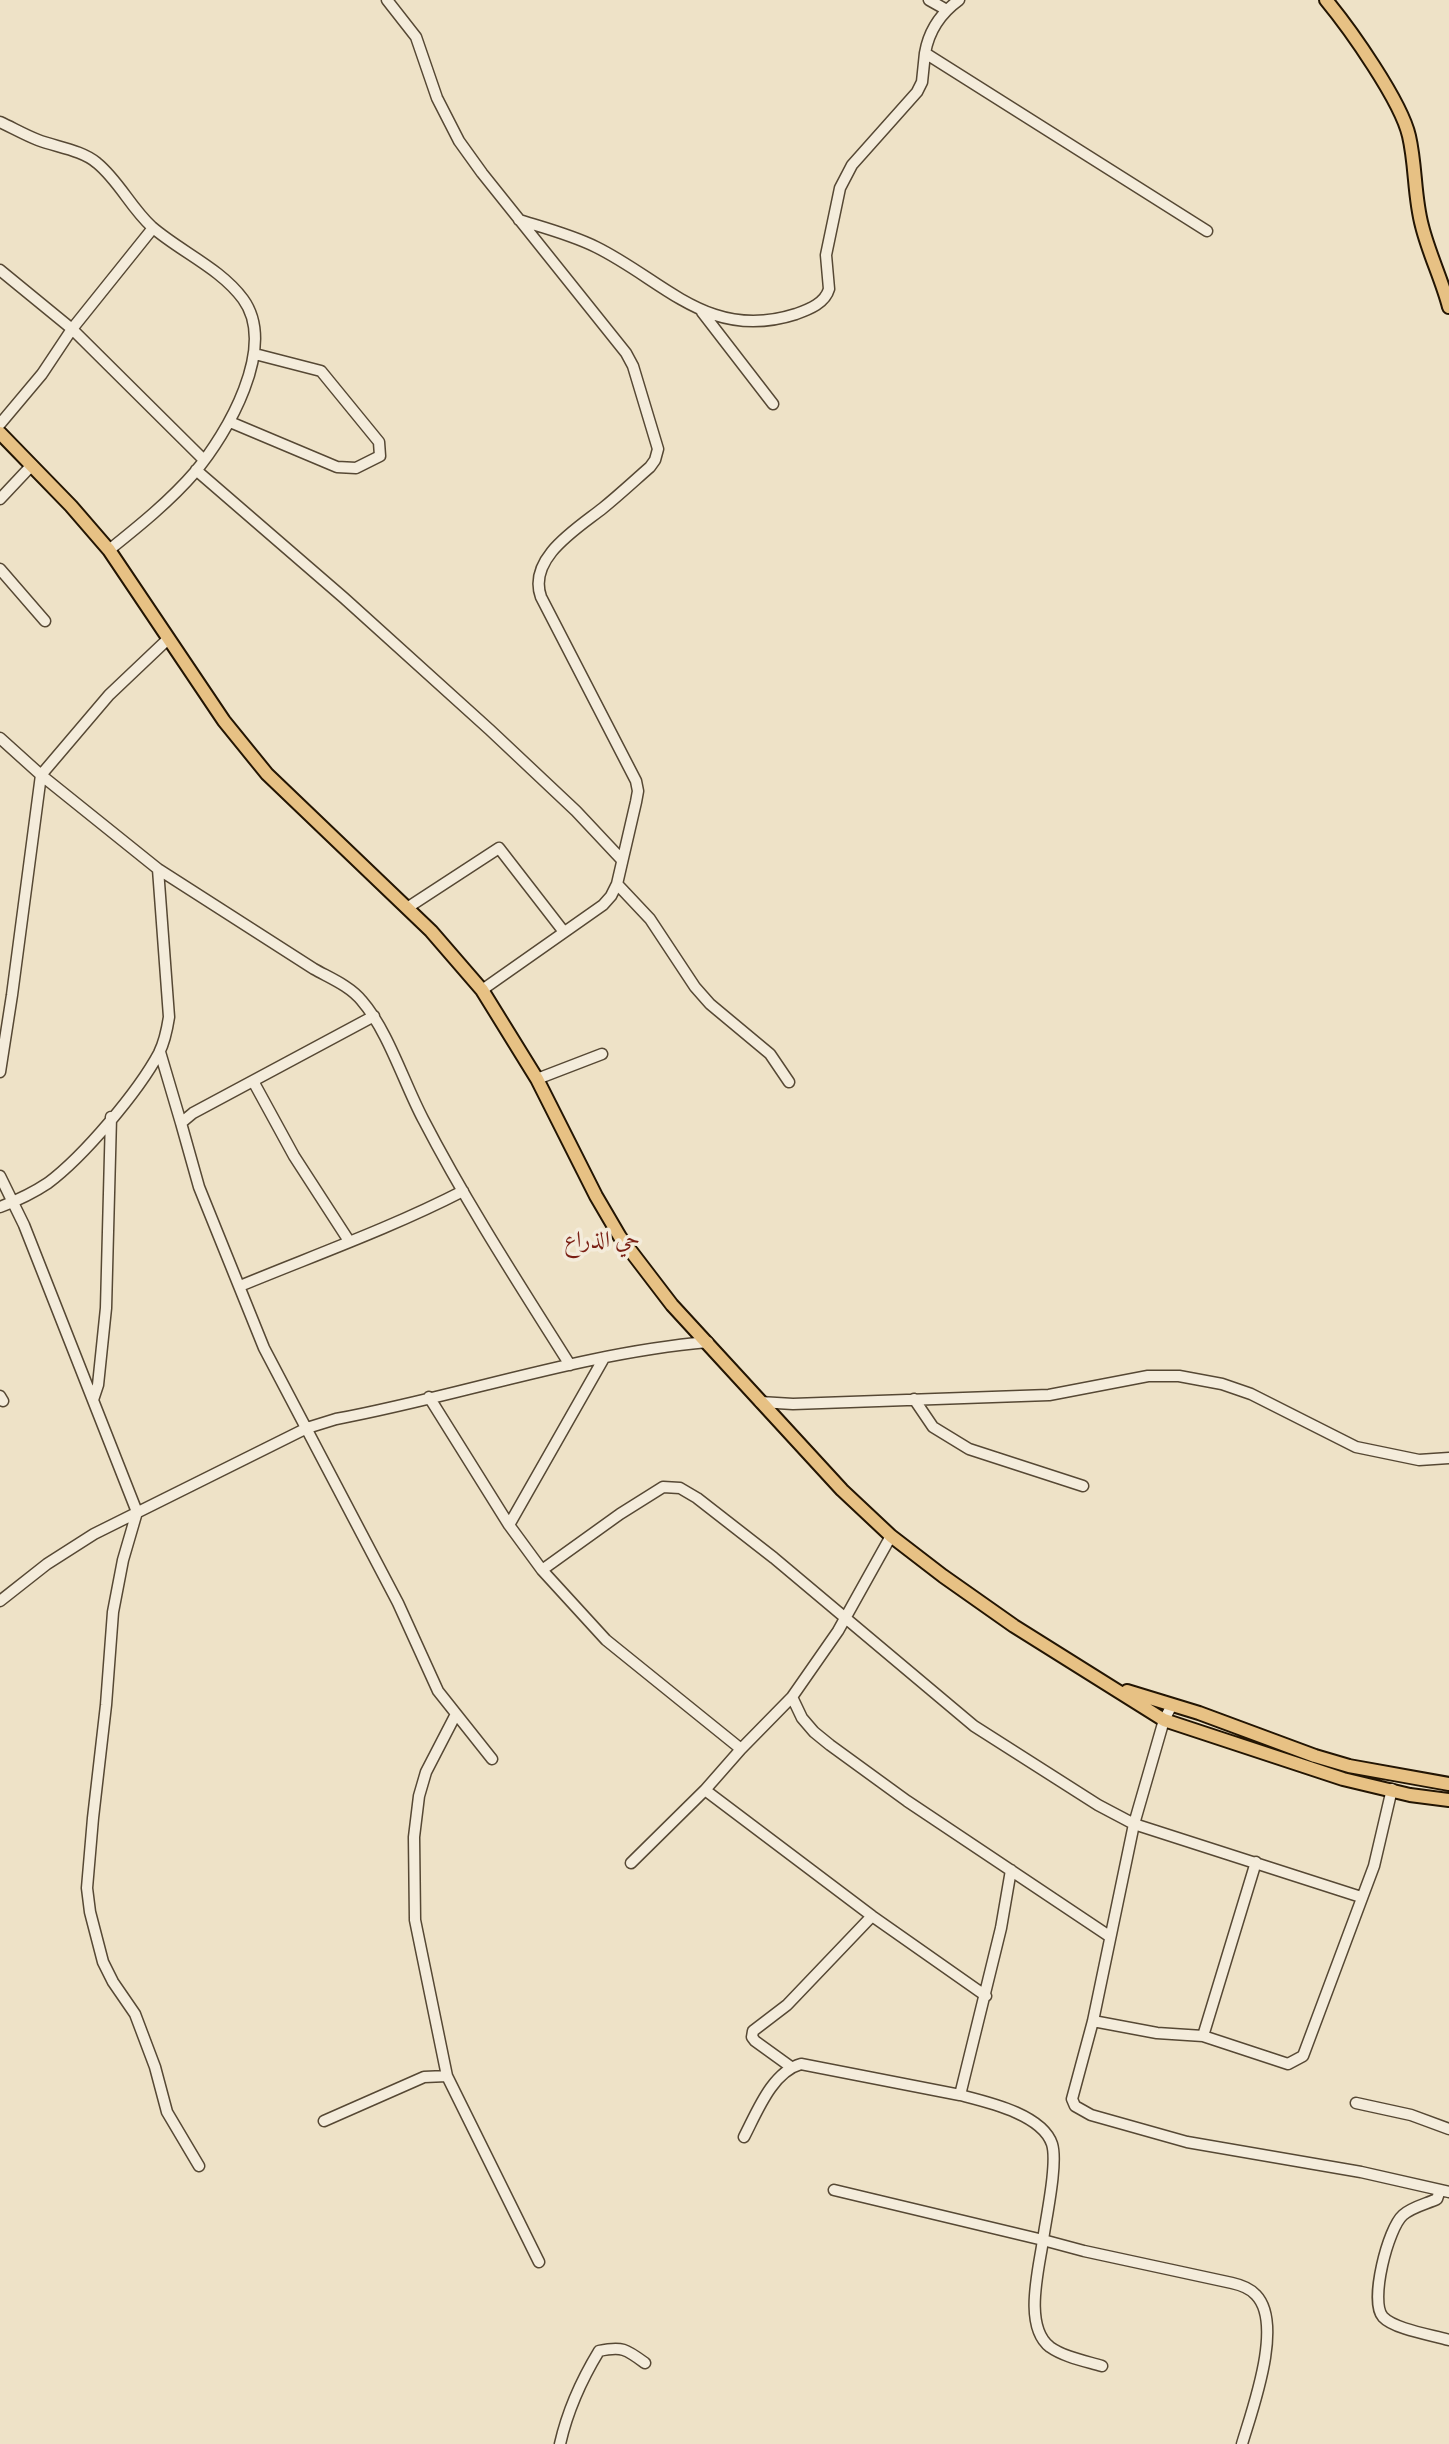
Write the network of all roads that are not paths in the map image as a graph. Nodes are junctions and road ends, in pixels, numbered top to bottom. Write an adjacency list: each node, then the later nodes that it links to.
1 (387, 0): 8 (street)
2 (929, 0): 5 (street)
3 (959, 0): 5 (street)
4 (1326, 0): 12 (main road)
5 (946, 9): 6 (street)
6 (925, 53): 10 (street); 13 (street)
7 (0, 122): 9 (street)
8 (519, 220): 13 (street); 30 (street)
9 (153, 228): 14 (street); 15 (street)
10 (1207, 231)
11 (0, 270): 14 (street)
12 (1449, 307)
13 (700, 309): 16 (street)
14 (72, 329): 18 (street); 20 (street)
15 (255, 354): 17 (street); 17 (street)
16 (773, 404)
17 (230, 422): 20 (street)
18 (0, 424)
19 (0, 433): 21 (main road)
20 (203, 459): 22 (street)
21 (32, 465): 23 (street); 24 (main road)
22 (196, 470): 24 (street); 30 (street)
23 (0, 499)
24 (109, 550): 27 (main road)
25 (0, 569): 26 (street)
26 (45, 621)
27 (168, 639): 29 (street); 33 (main road)
28 (0, 738): 29 (street)
29 (41, 775): 31 (street); 39 (street)
30 (622, 860): 32 (street)
31 (158, 869): 36 (street); 37 (street)
32 (617, 884): 34 (street); 42 (street)
33 (407, 908): 34 (street); 35 (main road)
34 (564, 932): 35 (street)
35 (482, 990): 40 (main road)
36 (374, 1016): 41 (street); 46 (street)
37 (160, 1052): 43 (street); 44 (street)
38 (603, 1054): 40 (street)
39 (0, 1072)
40 (537, 1079): 51 (main road)
41 (253, 1081): 44 (street); 49 (street)
42 (789, 1082)
43 (111, 1117): 47 (street); 56 (street)
44 (181, 1123): 50 (street)
45 (0, 1175): 47 (street)
46 (463, 1191): 49 (street); 53 (street)
47 (12, 1202): 48 (street); 56 (street)
48 (0, 1207)
49 (349, 1241): 50 (street)
50 (240, 1286): 58 (street)
51 (708, 1342): 52 (street); 57 (main road)
52 (604, 1358): 53 (street); 62 (street)
53 (570, 1365): 54 (street)
54 (429, 1397): 58 (street); 62 (street)
55 (914, 1399): 57 (street); 59 (street); 60 (street)
56 (93, 1401): 61 (street)
57 (759, 1402): 63 (main road)
58 (307, 1428): 61 (street); 70 (street)
59 (1449, 1458)
60 (1083, 1486)
61 (137, 1512): 65 (street); 95 (street)
62 (509, 1525): 64 (street)
63 (891, 1536): 66 (street); 67 (main road)
64 (542, 1570): 66 (street); 72 (street)
65 (0, 1601)
66 (847, 1618): 68 (street); 78 (street)
67 (1113, 1687): 69 (main road); 71 (main road)
68 (792, 1697): 72 (street); 81 (street)
69 (1172, 1705): 71 (street); 74 (main road)
70 (456, 1714): 73 (street); 89 (street)
71 (1164, 1720): 76 (main road); 78 (street)
72 (741, 1749): 75 (street)
73 (492, 1759)
74 (1449, 1784)
75 (705, 1790): 80 (street); 83 (street)
76 (1392, 1790): 77 (main road); 82 (street)
77 (1449, 1800)
78 (1134, 1824): 79 (street); 84 (street)
79 (1256, 1862): 82 (street); 87 (street)
80 (631, 1863)
81 (1011, 1870): 84 (street); 85 (street)
82 (1361, 1897): 87 (street)
83 (872, 1916): 85 (street); 88 (street)
84 (1109, 1936): 86 (street)
85 (986, 1996): 90 (street)
86 (1093, 2021): 87 (street); 97 (street)
87 (1203, 2036)
88 (792, 2067): 90 (street); 94 (street)
89 (447, 2076): 92 (street); 99 (street)
90 (960, 2095): 98 (street)
91 (1356, 2103): 93 (street)
92 (324, 2120)
93 (1449, 2129)
94 (744, 2137)
95 (199, 2166)
96 (834, 2190): 98 (street)
97 (1445, 2191): 100 (street)
98 (1043, 2240): 102 (street); 104 (street)
99 (538, 2262)
100 (1449, 2340)
101 (645, 2363): 103 (street)
102 (1102, 2366)
103 (560, 2444)
104 (1242, 2444)

